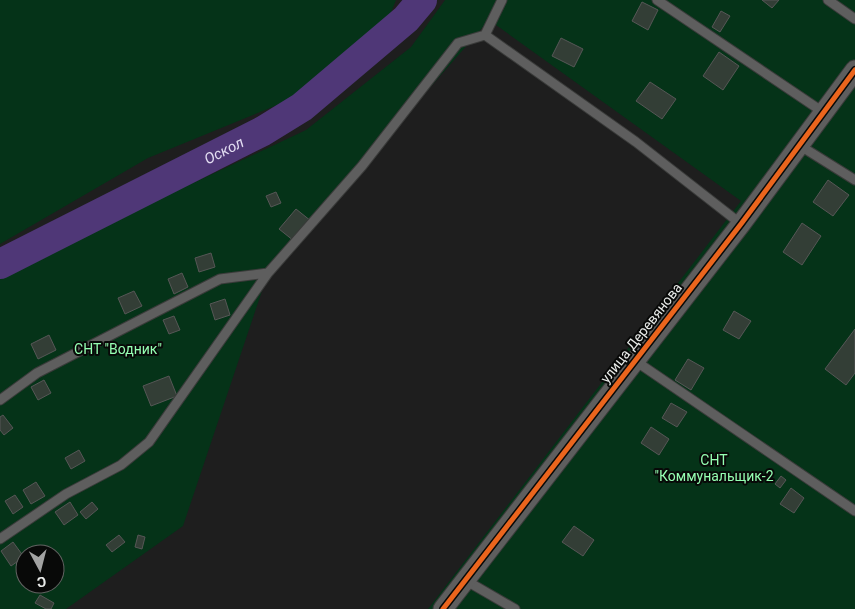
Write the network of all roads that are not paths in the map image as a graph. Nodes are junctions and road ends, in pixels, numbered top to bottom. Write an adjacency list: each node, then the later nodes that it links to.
1 (502, 0): 5 (lane)
2 (657, 0): 7 (lane)
3 (828, 0): 4 (lane)
4 (855, 19)
5 (485, 35): 10 (lane); 11 (lane)
6 (855, 70): 7 (street, улица Деревянова)
7 (823, 112): 8 (street, улица Деревянова)
8 (799, 145): 9 (lane); 10 (street, улица Деревянова)
9 (855, 180)
10 (741, 224): 12 (street, улица Деревянова)
11 (268, 273): 13 (lane); 15 (lane)
12 (634, 360): 14 (lane); 16 (street, улица Деревянова)
13 (0, 400)
14 (855, 510)
15 (0, 539)
16 (465, 580): 17 (street, улица Деревянова); 18 (lane)
17 (443, 609)
18 (516, 609)

